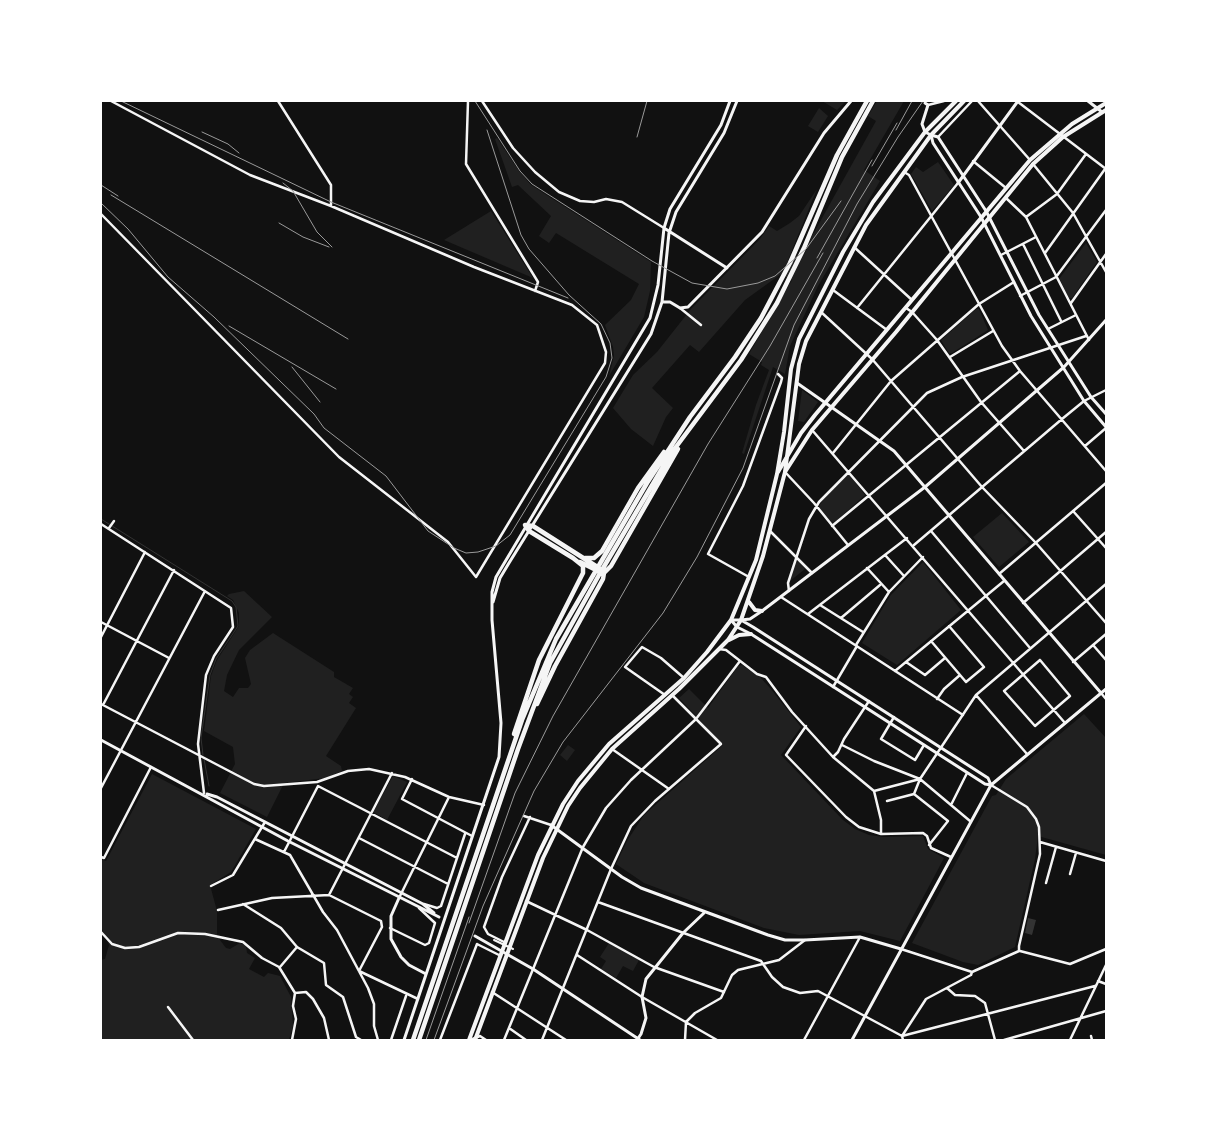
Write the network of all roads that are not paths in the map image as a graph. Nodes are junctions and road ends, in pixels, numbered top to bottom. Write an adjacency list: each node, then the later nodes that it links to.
1 (111, 101): 38 (street)
2 (278, 101): 38 (street)
3 (468, 101): 68 (street)
4 (482, 101): 48 (street)
5 (730, 101): 48 (street)
6 (737, 101): 49 (street)
7 (852, 101): 61 (street)
8 (865, 101): 113 (highway)
9 (873, 101): 115 (highway)
10 (944, 101): 18 (street); 19 (street)
11 (956, 101): 19 (main road)
12 (964, 101): 25 (main road)
13 (972, 101): 26 (street)
14 (978, 101): 22 (street)
15 (1018, 101): 22 (street); 24 (street)
16 (1088, 101): 20 (street)
17 (1106, 103): 20 (main road)
18 (926, 104): 23 (street)
19 (952, 105): 23 (main road)
20 (1097, 108): 21 (street); 24 (main road)
21 (1104, 112): 27 (main road)
22 (999, 125): 29 (street); 30 (street)
23 (925, 132): 25 (street); 131 (main road)
24 (1059, 134): 27 (street); 30 (main road)
25 (931, 136): 26 (street); 32 (main road); 34 (street)
26 (938, 137): 33 (street)
27 (1063, 137): 28 (street); 30 (main road)
28 (1086, 154): 31 (street); 36 (street)
29 (973, 161): 33 (street); 35 (street)
30 (1031, 162): 35 (main road); 36 (street); 37 (main road)
31 (1106, 169): 41 (street)
32 (904, 172): 43 (street); 53 (main road)
33 (963, 176): 34 (street); 40 (street)
34 (958, 183): 43 (street); 44 (street)
35 (1006, 188): 40 (main road)
36 (1057, 194): 41 (street); 46 (street)
37 (1005, 197): 45 (main road); 46 (street)
38 (331, 206): 68 (street)
39 (1106, 210): 50 (street)
40 (986, 211): 44 (main road); 45 (street)
41 (1073, 213): 50 (street); 56 (street)
42 (101, 214): 68 (street)
43 (930, 217): 55 (street); 63 (street)
44 (981, 217): 47 (street); 55 (main road)
45 (989, 217): 47 (main road); 54 (street)
46 (1026, 218): 51 (street)
47 (984, 223): 58 (street); 59 (main road)
48 (664, 228): 49 (street); 142 (street)
49 (670, 232): 61 (street); 72 (street)
50 (1087, 236): 60 (street); 64 (street)
51 (1036, 237): 52 (street); 56 (street)
52 (1023, 244): 54 (street); 66 (street)
53 (854, 247): 63 (street); 67 (main road)
54 (1008, 251): 58 (street); 69 (street)
55 (951, 253): 59 (street); 71 (main road)
56 (1045, 253): 64 (street)
57 (1106, 254): 60 (street)
58 (1001, 255): 65 (street)
59 (954, 259): 73 (street); 79 (main road)
60 (1100, 262): 62 (street); 74 (street)
61 (727, 268): 75 (street)
62 (1106, 272)
63 (884, 274): 71 (street); 76 (street)
64 (1056, 278): 66 (street); 74 (street)
65 (1014, 282): 70 (street); 73 (street)
66 (1044, 284): 69 (street); 82 (street)
67 (832, 289): 76 (street); 78 (main road)
68 (535, 291)
69 (1027, 292): 70 (street); 85 (street)
70 (1020, 296): 92 (street)
71 (913, 300): 77 (main road)
72 (662, 302): 75 (street); 143 (street)
73 (979, 304): 87 (street); 89 (street)
74 (1071, 304): 80 (street)
75 (680, 308): 83 (street)
76 (856, 308): 86 (street)
77 (906, 308): 79 (street); 86 (main road)
78 (821, 312): 93 (street); 103 (main road)
79 (912, 312): 89 (street); 95 (main road)
80 (1076, 315): 82 (street); 88 (street)
81 (1106, 320): 84 (street)
82 (1061, 322): 85 (street)
83 (702, 325)
84 (1104, 326): 90 (street)
85 (1048, 329): 91 (street)
86 (887, 330): 93 (main road)
87 (993, 331): 94 (street); 96 (street)
88 (1086, 336): 90 (street); 91 (street)
89 (937, 340): 94 (street); 102 (street)
90 (1089, 340): 97 (street)
91 (1058, 344): 92 (street); 97 (street)
92 (1051, 347): 96 (street); 98 (street)
93 (868, 355): 95 (street); 108 (main road)
94 (950, 357): 101 (street)
95 (872, 360): 102 (street); 110 (main road)
96 (1012, 361): 99 (street); 101 (street)
97 (1069, 362): 98 (street); 106 (street)
98 (1064, 368): 105 (street); 107 (street)
99 (1020, 371): 105 (street); 109 (street)
100 (778, 374): 169 (street)
101 (962, 377): 109 (street); 111 (street)
102 (891, 381): 111 (street); 116 (street)
103 (797, 383): 108 (street); 125 (main road)
104 (1106, 390): 106 (street)
105 (1038, 391): 114 (street); 117 (street)
106 (1090, 397): 107 (street); 112 (street)
107 (1084, 401): 114 (street); 118 (street)
108 (827, 402): 110 (street); 125 (main road)
109 (981, 402): 117 (street); 120 (street)
110 (832, 406): 116 (street); 119 (main road)
111 (912, 407): 120 (street); 121 (street)
112 (1106, 414)
113 (690, 417): 161 (highway); 252 (highway)
114 (1062, 419): 122 (street); 123 (street)
115 (693, 423): 165 (highway); 243 (highway)
116 (856, 423): 121 (street); 124 (street)
117 (1000, 423): 123 (street); 126 (street)
118 (1106, 427): 122 (street)
119 (812, 430): 124 (street); 130 (main road)
120 (938, 437): 126 (street); 127 (street)
121 (880, 439): 127 (street); 128 (street)
122 (1085, 446): 129 (street)
123 (1025, 451): 134 (street)
124 (833, 453): 128 (street)
125 (788, 454): 130 (main road); 131 (main road)
126 (958, 460): 133 (street); 134 (street)
127 (905, 464): 133 (street); 135 (street)
128 (849, 471): 135 (street); 136 (street)
129 (1106, 471)
130 (785, 472): 136 (street); 147 (main road)
131 (777, 474): 169 (main road)
132 (1106, 484): 137 (street)
133 (924, 487): 138 (street); 139 (street)
134 (982, 487): 139 (street); 152 (street)
135 (869, 494): 138 (street); 144 (street)
136 (816, 506): 144 (street); 158 (street)
137 (1072, 511): 151 (street); 152 (street)
138 (887, 516): 150 (street); 153 (street)
139 (948, 516): 148 (street); 167 (street)
140 (114, 521): 145 (street)
141 (101, 524): 145 (street)
142 (525, 526): 143 (highway); 146 (highway); 182 (street)
143 (533, 526): 146 (street); 161 (highway)
144 (832, 526): 153 (street)
145 (109, 528): 156 (street)
146 (529, 531): 160 (highway); 182 (street)
147 (770, 531): 158 (street); 179 (main road)
148 (930, 531): 154 (street); 177 (street)
149 (1106, 532): 151 (street)
150 (908, 538): 154 (street); 157 (street)
151 (1098, 538): 155 (street); 164 (street)
152 (1036, 543): 164 (street); 167 (street)
153 (848, 545): 166 (street)
154 (914, 546): 159 (street)
155 (1106, 548)
156 (145, 552): 163 (street); 192 (street)
157 (885, 555): 162 (street); 168 (street)
158 (796, 556): 166 (street); 174 (street)
159 (923, 557): 168 (street); 183 (street)
160 (573, 558): 165 (highway); 252 (highway)
161 (585, 558): 165 (highway)
162 (868, 568): 172 (street); 181 (street)
163 (174, 570): 173 (street); 202 (street)
164 (1061, 570): 178 (street); 180 (street)
165 (604, 573): 243 (highway)
166 (812, 573): 174 (street)
167 (999, 574): 170 (street)
168 (904, 577): 175 (street)
169 (750, 578): 188 (main road)
170 (1004, 581): 177 (street); 180 (street)
171 (1106, 584): 178 (street)
172 (880, 585): 175 (street); 186 (street)
173 (205, 590): 208 (street); 248 (street)
174 (788, 591): 176 (street)
175 (889, 592): 196 (street)
176 (781, 596): 184 (street); 185 (street)
177 (985, 596): 183 (street); 206 (street)
178 (1086, 601): 191 (street); 197 (street)
179 (749, 602): 184 (main road); 189 (main road)
180 (1023, 603): 197 (street)
181 (820, 605): 185 (street); 186 (street)
182 (492, 606): 266 (street)
183 (968, 610): 193 (street); 214 (street)
184 (762, 611): 187 (street)
185 (808, 614): 205 (street)
186 (841, 618): 196 (street)
187 (750, 619): 189 (street); 195 (street)
188 (731, 620): 189 (street); 194 (street); 218 (main road)
189 (741, 620): 194 (main road); 195 (street)
190 (101, 622): 192 (street)
191 (1106, 623)
192 (107, 625): 200 (street); 202 (street)
193 (949, 626): 203 (street); 217 (street)
194 (736, 627): 198 (street); 201 (main road)
195 (753, 627): 219 (street)
196 (864, 633): 205 (street)
197 (1048, 633): 206 (street); 213 (street)
198 (751, 634): 201 (main road); 220 (street)
199 (1106, 634): 204 (street)
200 (101, 637)
201 (728, 640): 207 (main road)
202 (137, 641): 208 (street); 229 (street)
203 (931, 641): 209 (street); 212 (street)
204 (1093, 645): 210 (street); 213 (street)
205 (857, 646): 215 (street); 219 (street)
206 (1030, 648): 214 (street)
207 (719, 649): 211 (street); 224 (main road)
208 (169, 658): 235 (street)
209 (946, 658): 212 (street); 217 (street)
210 (1106, 660)
211 (740, 661): 234 (street); 238 (street)
212 (906, 662): 215 (street)
213 (1073, 662): 222 (street)
214 (1013, 663): 216 (street); 225 (street)
215 (895, 671): 226 (street)
216 (1023, 674): 231 (street); 231 (street); 231 (street)
217 (960, 675): 226 (street)
218 (684, 678): 223 (main road); 223 (street)
219 (837, 680): 220 (street); 228 (street)
220 (833, 687): 230 (street)
221 (1106, 689): 222 (street)
222 (1101, 693): 227 (street); 236 (street)
223 (665, 695): 274 (main road)
224 (672, 695): 234 (street); 244 (main road)
225 (976, 695): 232 (street); 247 (street)
226 (937, 699): 232 (street)
227 (1106, 699)
228 (869, 701): 230 (street); 233 (street)
229 (102, 704): 235 (street)
230 (865, 707): 237 (street); 240 (street)
231 (1054, 710): 236 (street)
232 (963, 715): 242 (street)
233 (894, 717): 237 (street); 242 (street)
234 (696, 719): 251 (street); 260 (street)
235 (136, 722): 245 (street); 248 (street)
236 (1065, 723): 247 (street)
237 (890, 724): 241 (street); 241 (street)
238 (806, 726): 249 (street); 278 (street)
239 (101, 740): 245 (street)
240 (842, 745): 249 (street); 256 (street)
241 (924, 745): 246 (street)
242 (941, 748): 246 (street); 258 (street)
243 (518, 749): 376 (highway)
244 (612, 749): 251 (street); 276 (main road)
245 (121, 750): 250 (street); 259 (street)
246 (937, 754): 254 (street); 256 (street)
247 (1027, 754): 258 (street)
248 (200, 755): 257 (street); 262 (street)
249 (833, 757): 261 (street)
250 (152, 766): 262 (street); 291 (street)
251 (641, 770): 260 (street); 287 (street)
252 (505, 771): 375 (highway)
253 (392, 773): 255 (street); 257 (street); 268 (street)
254 (967, 773): 258 (street); 267 (street)
255 (412, 779): 264 (street); 271 (street)
256 (920, 780): 261 (street); 263 (street); 267 (street)
257 (317, 784): 268 (street); 279 (street)
258 (991, 785): 273 (street); 284 (street)
259 (101, 788)
260 (669, 789): 298 (street)
261 (874, 791): 278 (street)
262 (204, 793): 272 (street); 275 (street)
263 (914, 794): 265 (street); 286 (street)
264 (449, 797): 266 (street); 271 (street)
265 (887, 800)
266 (484, 805): 280 (street)
267 (951, 805): 273 (street)
268 (371, 814): 281 (street); 285 (street)
269 (524, 816): 270 (street)
270 (530, 817): 274 (street); 323 (street)
271 (438, 820): 277 (street); 285 (street)
272 (265, 822): 275 (street); 279 (street)
273 (970, 822): 292 (street)
274 (551, 825): 276 (street); 323 (main road)
275 (262, 827): 282 (street); 283 (street)
276 (556, 828): 287 (street); 307 (main road)
277 (466, 834): 280 (street); 293 (street)
278 (881, 834): 286 (street)
279 (291, 836): 283 (street); 295 (street)
280 (474, 837): 340 (street)
281 (359, 838): 295 (street); 296 (street)
282 (255, 839): 289 (street); 302 (street)
283 (288, 841): 289 (street); 297 (street)
284 (1040, 842): 288 (street); 329 (street)
285 (427, 843): 293 (street); 296 (street)
286 (929, 845): 292 (street)
287 (583, 847): 298 (street); 314 (street)
288 (1056, 847): 290 (street); 300 (street)
289 (284, 852): 304 (street)
290 (1076, 853): 294 (street); 299 (street)
291 (101, 857)
292 (951, 857): 326 (street)
293 (457, 858): 301 (street)
294 (1106, 861)
295 (346, 864): 297 (street); 303 (street)
296 (414, 867): 301 (street); 303 (street)
297 (343, 869): 305 (street); 306 (street)
298 (611, 869): 308 (street); 313 (street)
299 (1070, 874)
300 (1046, 883)
301 (448, 884): 310 (street)
302 (211, 886)
303 (401, 893): 306 (street); 310 (street)
304 (313, 895): 305 (street); 309 (street); 338 (street)
305 (328, 895): 338 (street)
306 (399, 898): 311 (street); 315 (street)
307 (526, 901): 314 (street); 330 (main road)
308 (598, 902): 316 (street); 318 (street)
309 (244, 904): 312 (street); 324 (street)
310 (423, 904): 311 (street)
311 (419, 908): 315 (street)
312 (218, 910)
313 (704, 913): 318 (street); 322 (street)
314 (555, 914): 316 (street); 337 (street)
315 (390, 928): 340 (street)
316 (587, 930): 332 (street); 336 (street)
317 (101, 932): 335 (street)
318 (683, 933): 333 (street); 336 (street)
319 (475, 936): 328 (street)
320 (860, 937): 322 (street); 326 (street); 350 (street)
321 (494, 940): 325 (street)
322 (805, 940): 333 (street)
323 (504, 942): 328 (main road)
324 (297, 947): 335 (street); 363 (street)
325 (513, 949)
326 (901, 949): 339 (street); 357 (street)
327 (1106, 949): 329 (street)
328 (501, 950): 330 (street); 331 (main road)
329 (1020, 951): 339 (street)
330 (507, 953): 337 (street); 346 (main road)
331 (499, 955): 377 (street); 378 (main road)
332 (577, 955): 345 (street); 351 (street)
333 (765, 964): 347 (street); 350 (street)
334 (1106, 965): 341 (street)
335 (279, 967): 348 (street)
336 (654, 967): 347 (street); 351 (street)
337 (533, 969): 345 (street); 354 (street)
338 (359, 971): 349 (street); 372 (street)
339 (972, 972): 344 (street)
340 (426, 974): 352 (street)
341 (1098, 981): 342 (street); 343 (street)
342 (1106, 984)
343 (1095, 986): 356 (street); 358 (street)
344 (947, 988): 356 (street); 364 (street)
345 (563, 989): 360 (street); 366 (street)
346 (492, 992): 354 (street); 365 (main road)
347 (724, 992): 359 (street)
348 (295, 993): 369 (street); 370 (street)
349 (406, 996): 352 (street); 373 (street)
350 (828, 996): 357 (street); 386 (street)
351 (642, 997): 359 (street); 366 (street)
352 (418, 999): 374 (street)
353 (168, 1007): 368 (street)
354 (517, 1008): 360 (street); 361 (street)
355 (1106, 1011): 358 (street)
356 (988, 1013): 364 (street); 388 (street)
357 (865, 1016): 364 (street); 387 (street)
358 (1080, 1019): 367 (street); 389 (street)
359 (686, 1022): 384 (street); 385 (street)
360 (548, 1027): 382 (street); 383 (street)
361 (509, 1028): 380 (street); 381 (street)
362 (1092, 1036): 390 (street)
363 (355, 1038): 371 (street)
364 (903, 1038)
365 (475, 1039): 378 (street); 379 (street)
366 (638, 1039)
367 (1071, 1039)
368 (193, 1040)
369 (292, 1040)
370 (329, 1040)
371 (361, 1040)
372 (378, 1040)
373 (391, 1040)
374 (404, 1040)
375 (413, 1040)
376 (419, 1040)
377 (440, 1040)
378 (470, 1040)
379 (486, 1040)
380 (504, 1040)
381 (526, 1040)
382 (542, 1040)
383 (566, 1040)
384 (685, 1040)
385 (717, 1040)
386 (804, 1040)
387 (852, 1040)
388 (995, 1040)
389 (1004, 1040)
390 (1092, 1040)

